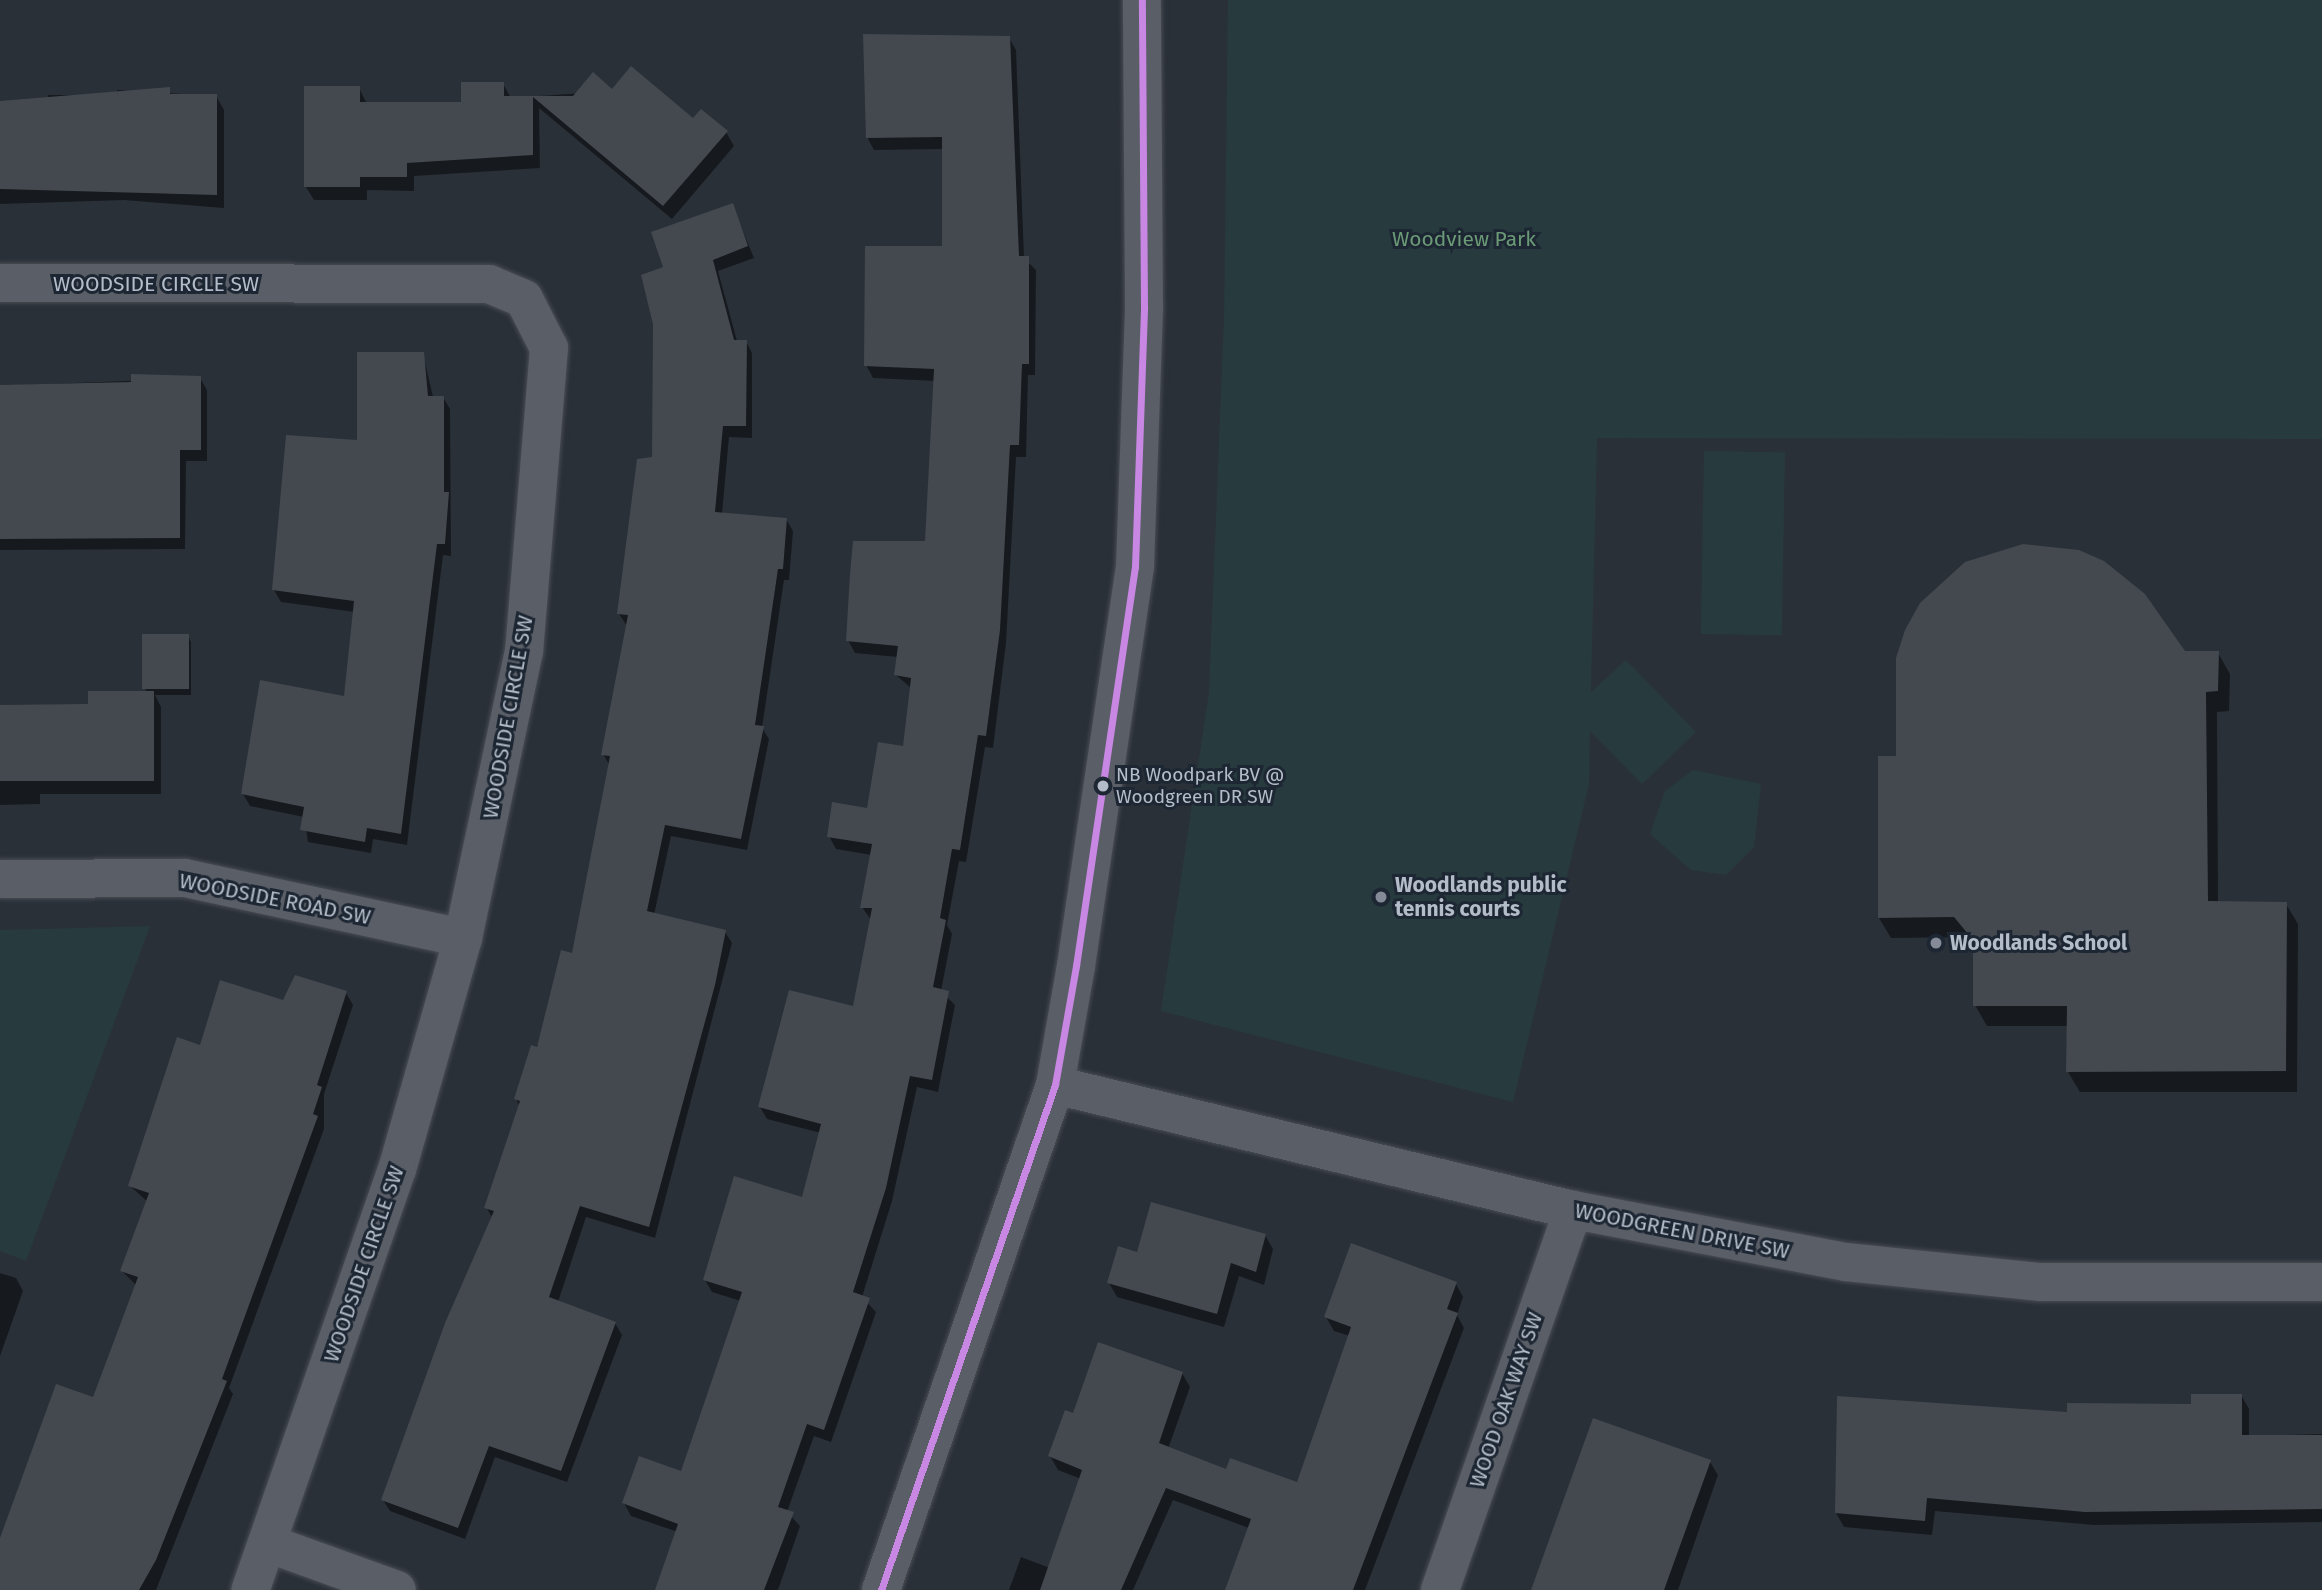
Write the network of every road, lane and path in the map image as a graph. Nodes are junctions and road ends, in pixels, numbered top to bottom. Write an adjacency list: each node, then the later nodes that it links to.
1 (1142, 0): 5 (street)
2 (0, 283): 4 (street, WOODSIDE CIRCLE SW)
3 (0, 880): 4 (street, WOODSIDE ROAD SW)
4 (463, 938): 8 (street, WOODSIDE CIRCLE SW)
5 (1055, 1085): 6 (street, WOODGREEN DRIVE SW); 11 (street)
6 (1573, 1210): 7 (street, WOODGREEN DRIVE SW); 12 (street, WOOD OAK WAY SW)
7 (2322, 1282)
8 (267, 1543): 9 (street, WOODSIDE CIRCLE SW); 10 (street)
9 (250, 1590)
10 (397, 1590)
11 (881, 1590)
12 (1440, 1590)

